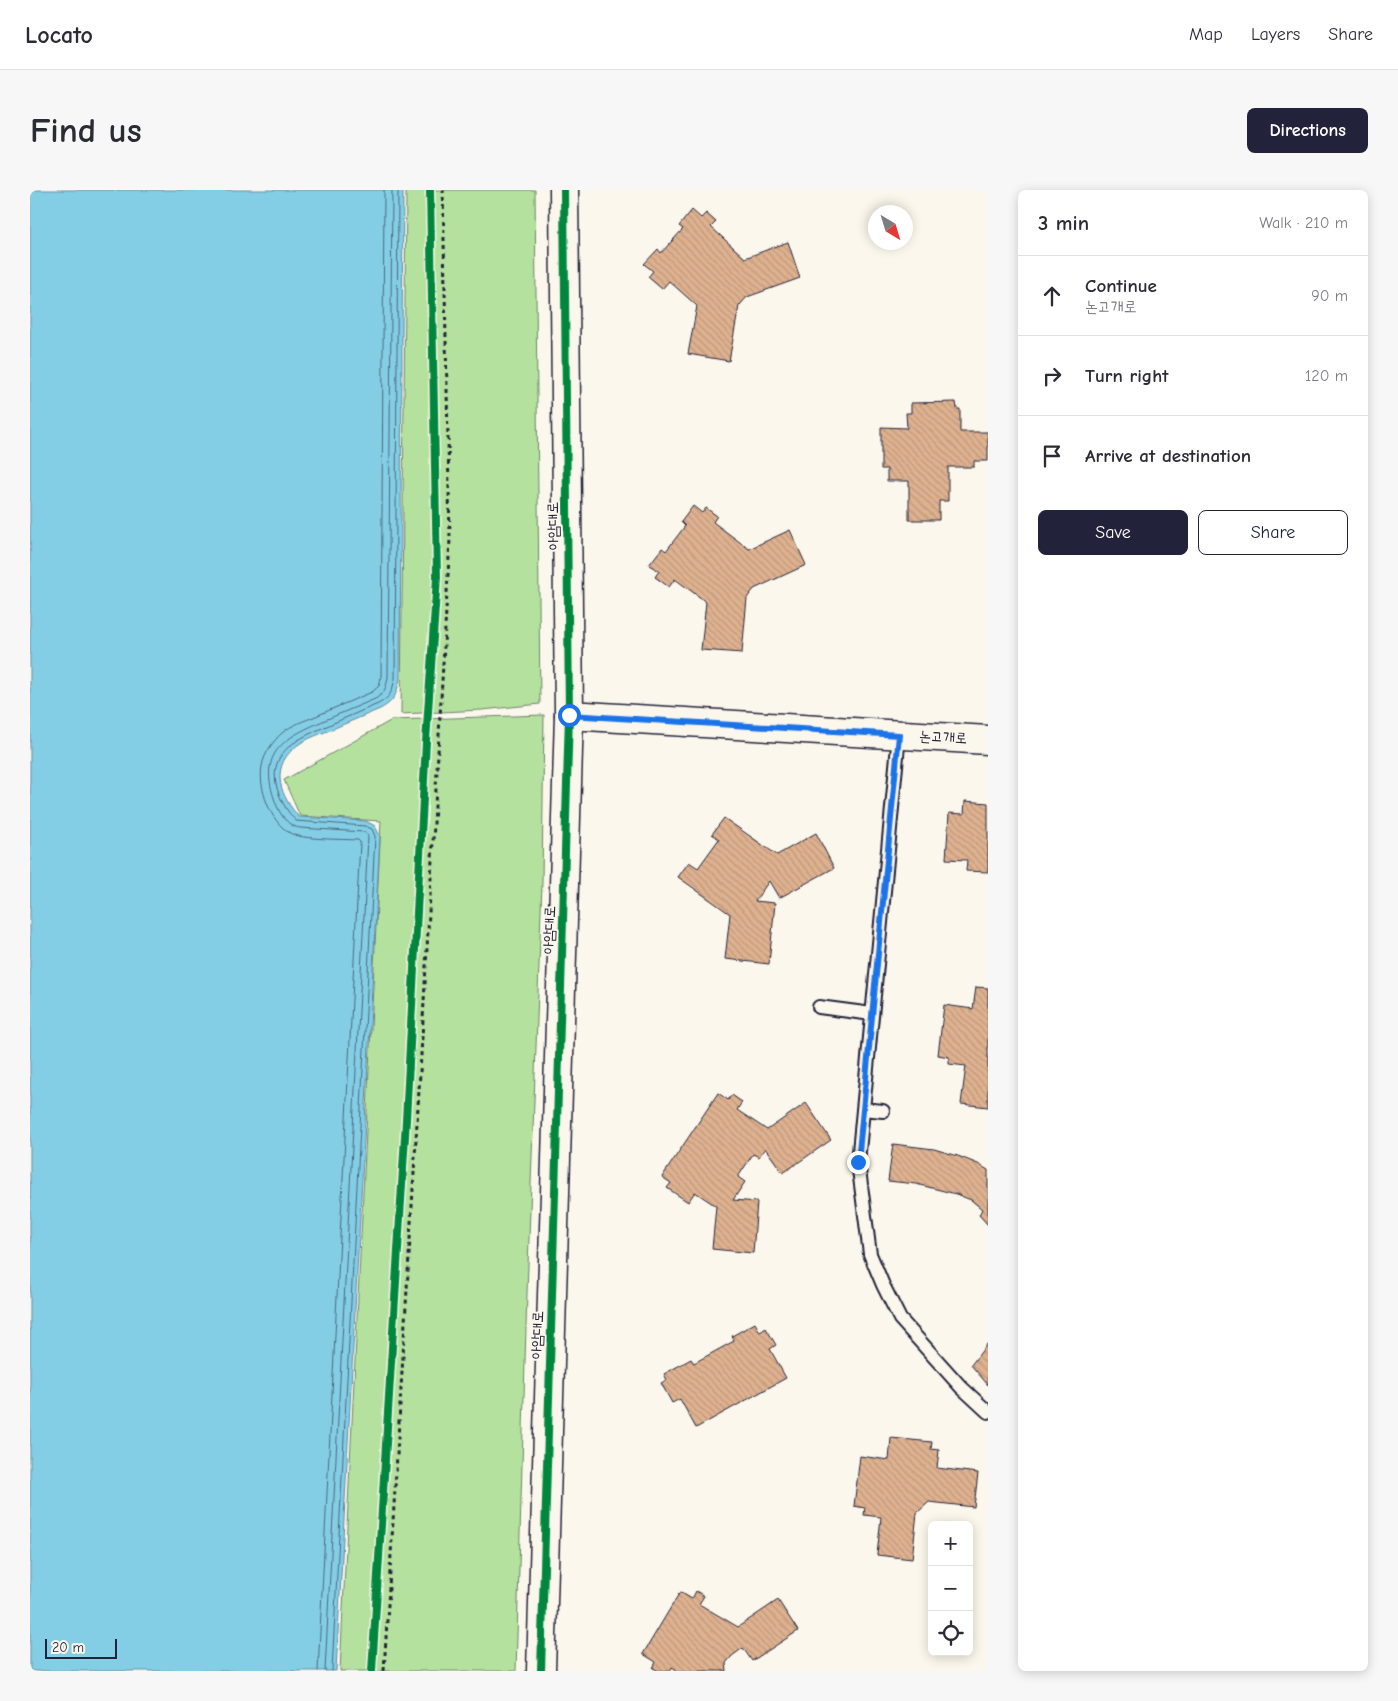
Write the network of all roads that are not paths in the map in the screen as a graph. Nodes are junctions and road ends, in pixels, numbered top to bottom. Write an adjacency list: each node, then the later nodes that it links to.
1 (564, 190): 2 (main road, 아암대로)
2 (569, 715): 3 (main road, 논고개로); 10 (main road, 아암대로)
3 (899, 735): 4 (main road, 논고개로); 6 (lane)
4 (988, 740)
5 (819, 1007): 6 (lane)
6 (872, 1014): 7 (lane)
7 (863, 1108): 8 (lane); 9 (lane)
8 (883, 1111)
9 (988, 1412)
10 (541, 1671)

